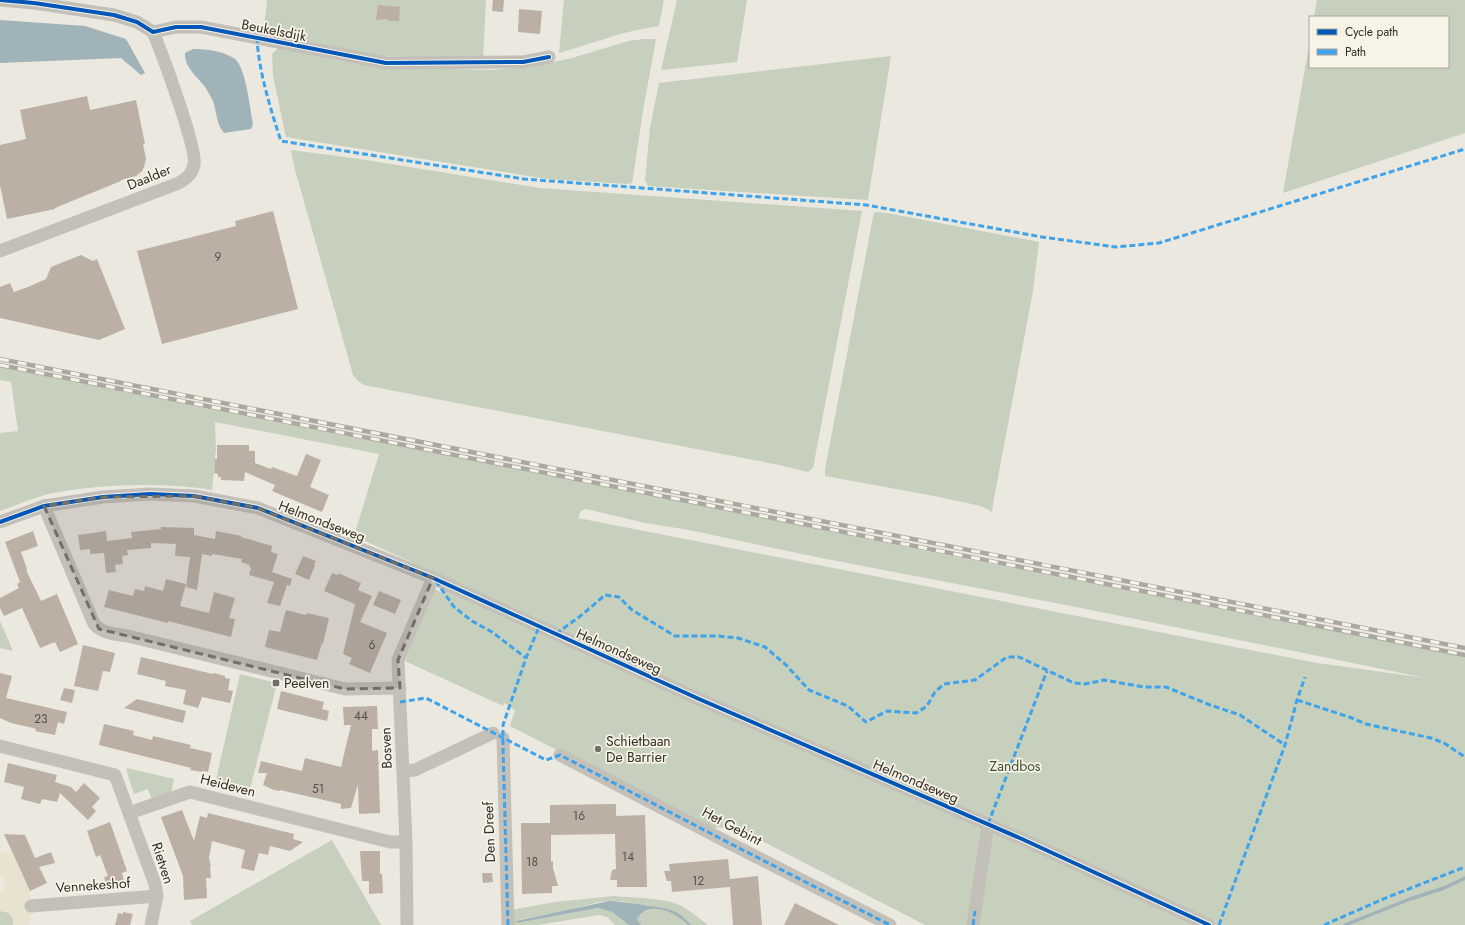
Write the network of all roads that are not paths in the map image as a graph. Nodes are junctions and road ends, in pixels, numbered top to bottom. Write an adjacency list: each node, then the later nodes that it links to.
1 (0, 0): 2 (street)
2 (26, 1): 3 (street)
3 (153, 32): 4 (street, Beukelsdijk); 5 (street, Daalder)
4 (549, 57)
5 (0, 251)
6 (44, 506): 7 (street, Helmondseweg); 8 (street, Helmondseweg); 9 (street)
7 (0, 522)
8 (433, 578): 9 (street, Bosven); 14 (street, Helmondseweg)
9 (400, 688): 12 (street, Bosven)
10 (0, 746): 13 (street)
11 (560, 755): 21 (street, Het Gebint)
12 (402, 771): 15 (street, Bosven); 20 (street, Den Dreef)
13 (128, 813): 15 (street, Heideven); 16 (street, Rietven)
14 (988, 824): 22 (street); 23 (street, Helmondseweg)
15 (406, 842): 19 (street, Bosven)
16 (157, 896): 17 (street, Vennekeshof); 18 (street, Rietven)
17 (31, 906)
18 (151, 925)
19 (407, 925)
20 (508, 925)
21 (890, 925)
22 (973, 925)
23 (1209, 925)

